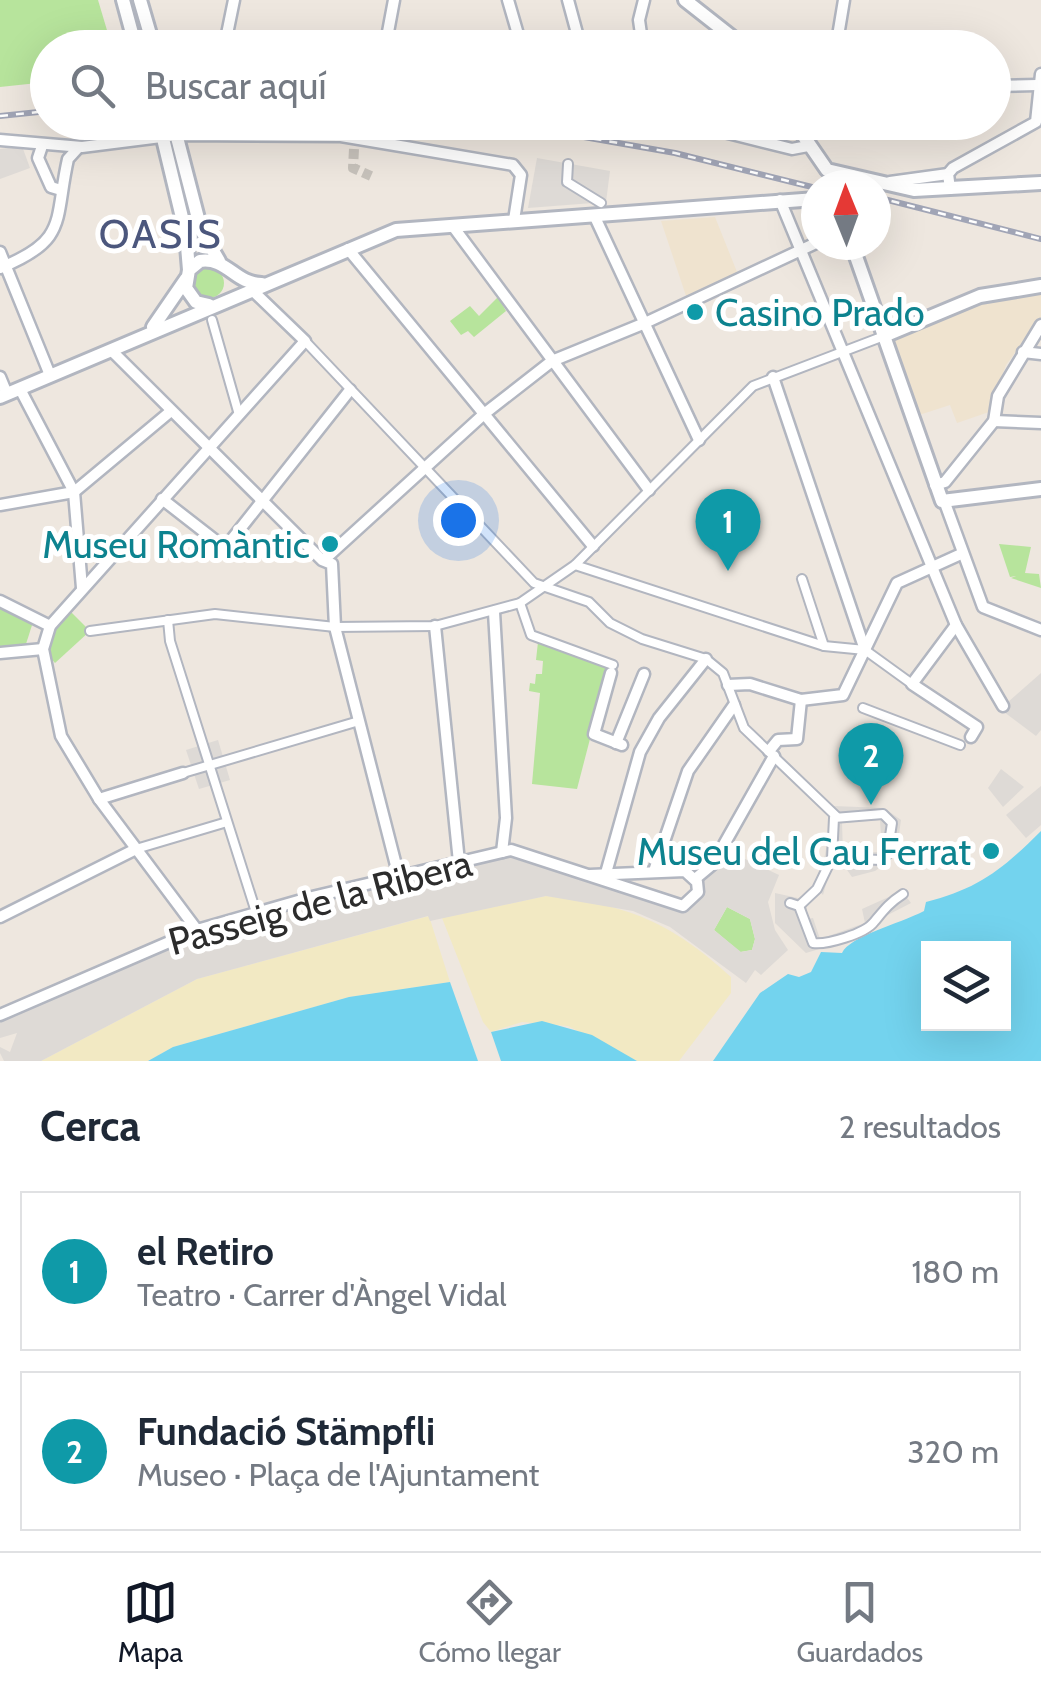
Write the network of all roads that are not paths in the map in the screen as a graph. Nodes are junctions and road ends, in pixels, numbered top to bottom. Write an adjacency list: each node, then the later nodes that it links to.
1 (123, 0): 10 (street)
2 (140, 0): 11 (street)
3 (234, 0): 12 (street)
4 (394, 0): 13 (street)
5 (508, 0): 14 (street)
6 (568, 0): 15 (street)
7 (644, 0): 16 (street)
8 (685, 0): 17 (street)
9 (844, 0): 18 (street)
10 (131, 30)
11 (149, 30)
12 (228, 30)
13 (388, 30)
14 (517, 30)
15 (576, 30)
16 (640, 30)
17 (723, 30)
18 (839, 30)
19 (1039, 80): 20 (street); 21 (street)
20 (1011, 84)
21 (1011, 139)
22 (0, 140): 31 (street)
23 (120, 140): 32 (street)
24 (172, 140): 53 (street)
25 (173, 140): 50 (street)
26 (349, 140): 34 (street)
27 (365, 140): 43 (street)
28 (756, 140): 33 (street)
29 (804, 140): 33 (street)
30 (1009, 140): 37 (street)
31 (48, 146): 32 (street); 36 (street); 39 (street)
32 (82, 146): 36 (street)
33 (808, 146): 37 (street)
34 (354, 148)
35 (568, 164): 42 (street)
36 (66, 170): 39 (street)
37 (949, 181): 38 (street)
38 (1041, 183)
39 (61, 190): 51 (street)
40 (801, 199): 41 (street)
41 (780, 200): 42 (street); 46 (street)
42 (598, 209): 43 (street); 58 (street)
43 (514, 220): 44 (street)
44 (452, 225): 45 (street); 67 (street)
45 (348, 249): 55 (street); 74 (street)
46 (801, 251): 58 (street)
47 (0, 252): 51 (street)
48 (805, 260): 64 (street)
49 (857, 260): 61 (street)
50 (219, 261): 52 (street); 53 (street)
51 (3, 267): 68 (street)
52 (231, 273): 55 (street); 56 (street)
53 (187, 275): 56 (street); 60 (street)
54 (1041, 286): 61 (street)
55 (258, 287): 56 (street); 62 (street)
56 (218, 303): 60 (street)
57 (212, 320): 75 (street)
58 (645, 323): 67 (street); 78 (street)
59 (1041, 324): 65 (street)
60 (148, 332): 63 (street)
61 (884, 336): 64 (street); 81 (street)
62 (305, 341): 71 (street); 75 (street)
63 (111, 350): 68 (street); 73 (street)
64 (842, 350): 70 (street); 92 (street)
65 (1023, 352): 66 (street); 76 (street)
66 (1041, 354)
67 (552, 361): 74 (street); 83 (street)
68 (50, 374): 72 (street)
69 (0, 377): 72 (street)
70 (774, 377): 78 (street); 109 (street)
71 (350, 390): 80 (street); 86 (street)
72 (9, 393): 84 (street)
73 (171, 411): 79 (street); 84 (street)
74 (484, 414): 80 (street); 89 (street)
75 (238, 415): 79 (street)
76 (994, 421): 77 (street); 81 (street)
77 (1041, 424)
78 (699, 440): 83 (street)
79 (209, 446): 85 (street); 86 (street)
80 (424, 466): 91 (street); 96 (street)
81 (935, 485): 87 (street)
82 (1041, 489): 87 (street)
83 (649, 490): 89 (street)
84 (74, 492): 88 (street); 95 (street)
85 (162, 499): 86 (street); 95 (street)
86 (263, 500): 91 (street)
87 (945, 502): 90 (street)
88 (0, 505)
89 (593, 546): 93 (street)
90 (961, 554): 92 (street); 104 (street)
91 (326, 558): 103 (street)
92 (932, 564): 101 (street); 109 (street)
93 (575, 565): 96 (street); 107 (street)
94 (802, 579): 107 (street)
95 (82, 588): 105 (street)
96 (545, 588): 98 (street); 111 (street)
97 (0, 601): 105 (street)
98 (520, 603): 99 (street); 112 (street)
99 (494, 612): 102 (street); 130 (street)
100 (168, 620): 103 (street); 106 (street); 124 (street)
101 (956, 625): 114 (street); 117 (street)
102 (435, 626): 103 (street); 132 (street)
103 (334, 627): 120 (street)
104 (1041, 630)
105 (48, 631): 108 (street)
106 (90, 631)
107 (824, 646): 109 (street)
108 (43, 649): 110 (street); 126 (street)
109 (864, 650): 114 (street); 116 (street)
110 (0, 653)
111 (706, 659): 115 (street); 134 (street)
112 (612, 669): 113 (street)
113 (644, 674)
114 (912, 684): 121 (street)
115 (728, 685): 116 (street); 118 (street)
116 (801, 700): 123 (street)
117 (1002, 704)
118 (734, 705): 123 (street); 133 (street)
119 (864, 708): 122 (street)
120 (359, 721): 124 (street); 136 (street)
121 (974, 732)
122 (960, 745)
123 (772, 753): 127 (street); 137 (street)
124 (209, 764): 125 (street); 128 (street)
125 (183, 773): 126 (street)
126 (98, 799): 129 (street)
127 (837, 817): 131 (street); 131 (street)
128 (227, 822): 129 (street); 139 (street)
129 (136, 849): 140 (street); 141 (street)
130 (502, 852): 132 (street, Passeig de la Ribera); 135 (street, Passeig de la Ribera)
131 (832, 858): 138 (street)
132 (459, 862): 136 (street, Passeig de la Ribera)
133 (654, 871): 134 (street, Passeig de la Ribera); 137 (street, Passeig de la Ribera)
134 (606, 873): 135 (street, Passeig de la Ribera)
135 (590, 875): 137 (street, Passeig de la Ribera)
136 (399, 877): 139 (street, Passeig de la Ribera)
137 (696, 879)
138 (903, 894)
139 (256, 912): 141 (street, Passeig de la Ribera)
140 (0, 917)
141 (196, 930): 142 (street, Passeig de la Ribera)
142 (0, 1016)

